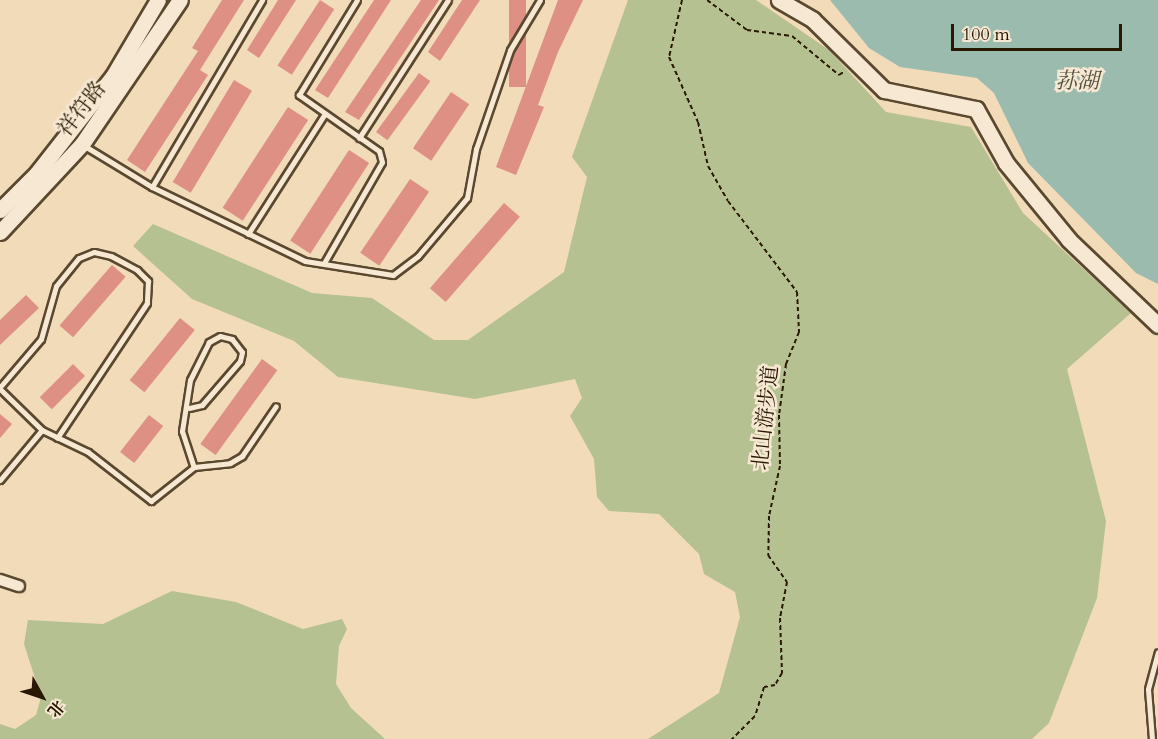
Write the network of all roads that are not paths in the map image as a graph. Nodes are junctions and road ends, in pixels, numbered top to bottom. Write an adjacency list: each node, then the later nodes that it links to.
1 (158, 0): 12 (main road, 祥符路)
2 (180, 0): 10 (main road, 祥符路)
3 (262, 0): 11 (lane)
4 (357, 0): 8 (lane)
5 (448, 0): 9 (lane)
6 (540, 0): 15 (lane)
7 (779, 0): 16 (main road)
8 (324, 115): 9 (lane); 14 (lane)
9 (359, 138): 15 (lane)
10 (82, 144): 11 (lane); 13 (main road, 祥符路)
11 (152, 187): 14 (lane)
12 (0, 210)
13 (0, 232)
14 (248, 234): 15 (lane)
15 (324, 262)
16 (1158, 325)
17 (0, 388): 20 (lane); 21 (lane)
18 (276, 406): 22 (lane)
19 (189, 408): 19 (lane); 22 (lane)
20 (42, 430): 21 (lane); 23 (lane)
21 (57, 438): 22 (lane)
22 (194, 467)
23 (0, 480)
24 (0, 580): 25 (street)
25 (19, 586)
26 (1158, 652): 27 (lane)
27 (1151, 678): 28 (lane); 29 (lane)
28 (1158, 679)
29 (1152, 739)

